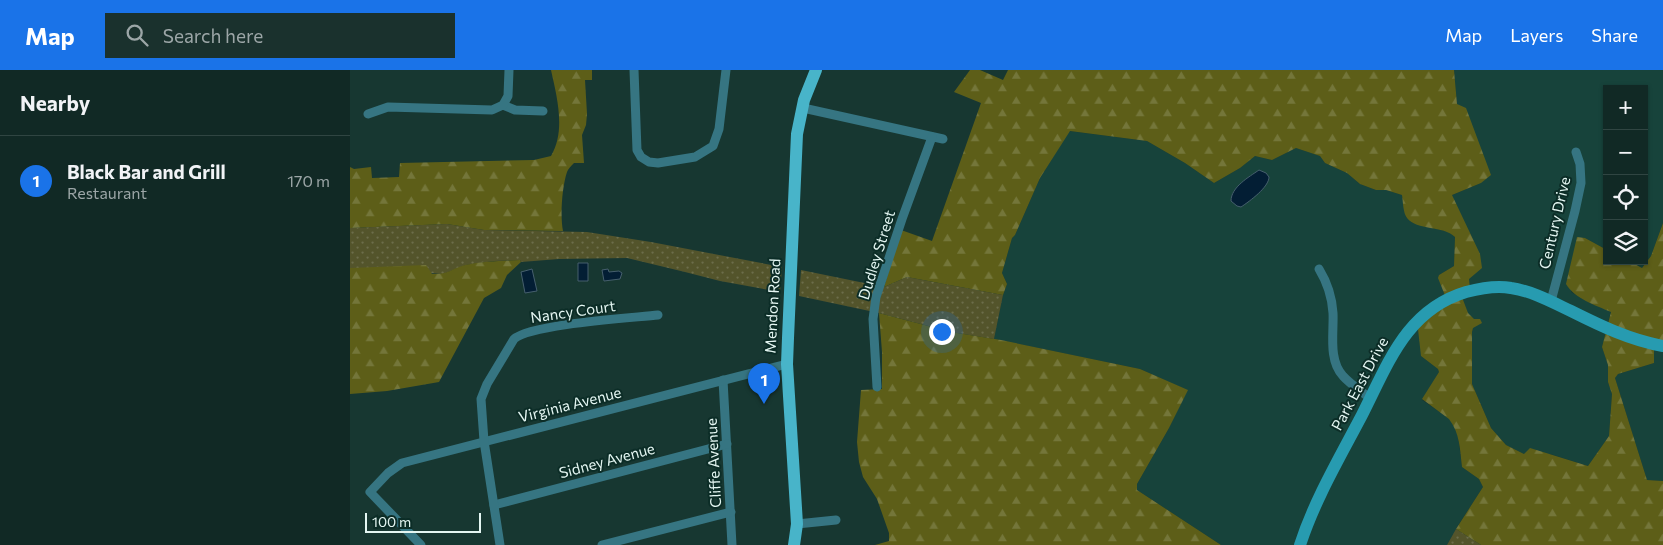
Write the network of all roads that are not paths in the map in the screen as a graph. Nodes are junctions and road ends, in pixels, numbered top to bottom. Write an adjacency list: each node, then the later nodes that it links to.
1 (509, 70): 5 (street)
2 (634, 70): 3 (street)
3 (726, 70)
4 (816, 70): 6 (main road, Mendon Road)
5 (503, 105): 7 (street); 8 (street)
6 (803, 108): 9 (street); 16 (main road, Mendon Road)
7 (543, 111)
8 (368, 114)
9 (932, 137): 10 (street); 18 (street, Dudley Street)
10 (943, 140)
11 (1576, 152): 13 (street, Century Drive)
12 (1319, 269): 19 (street)
13 (1551, 301): 15 (street, Park East Drive); 19 (street, Park East Drive)
14 (658, 315): 20 (street, Nancy Court)
15 (1663, 346)
16 (787, 364): 17 (street, Virginia Avenue); 25 (main road, Mendon Road)
17 (723, 380): 20 (street, Virginia Avenue); 21 (street, Cliffe Avenue)
18 (877, 387)
19 (1370, 398): 31 (street, Park East Drive)
20 (484, 441): 22 (street); 26 (street, Virginia Avenue)
21 (727, 444): 22 (street, Sidney Avenue); 23 (street, Cliffe Avenue)
22 (494, 505): 27 (street)
23 (731, 512): 28 (street); 29 (street, Cliffe Avenue)
24 (836, 520): 25 (street)
25 (797, 524): 30 (main road, Mendon Road)
26 (421, 545)
27 (500, 545)
28 (602, 545)
29 (732, 545)
30 (794, 545)
31 (1300, 545)

